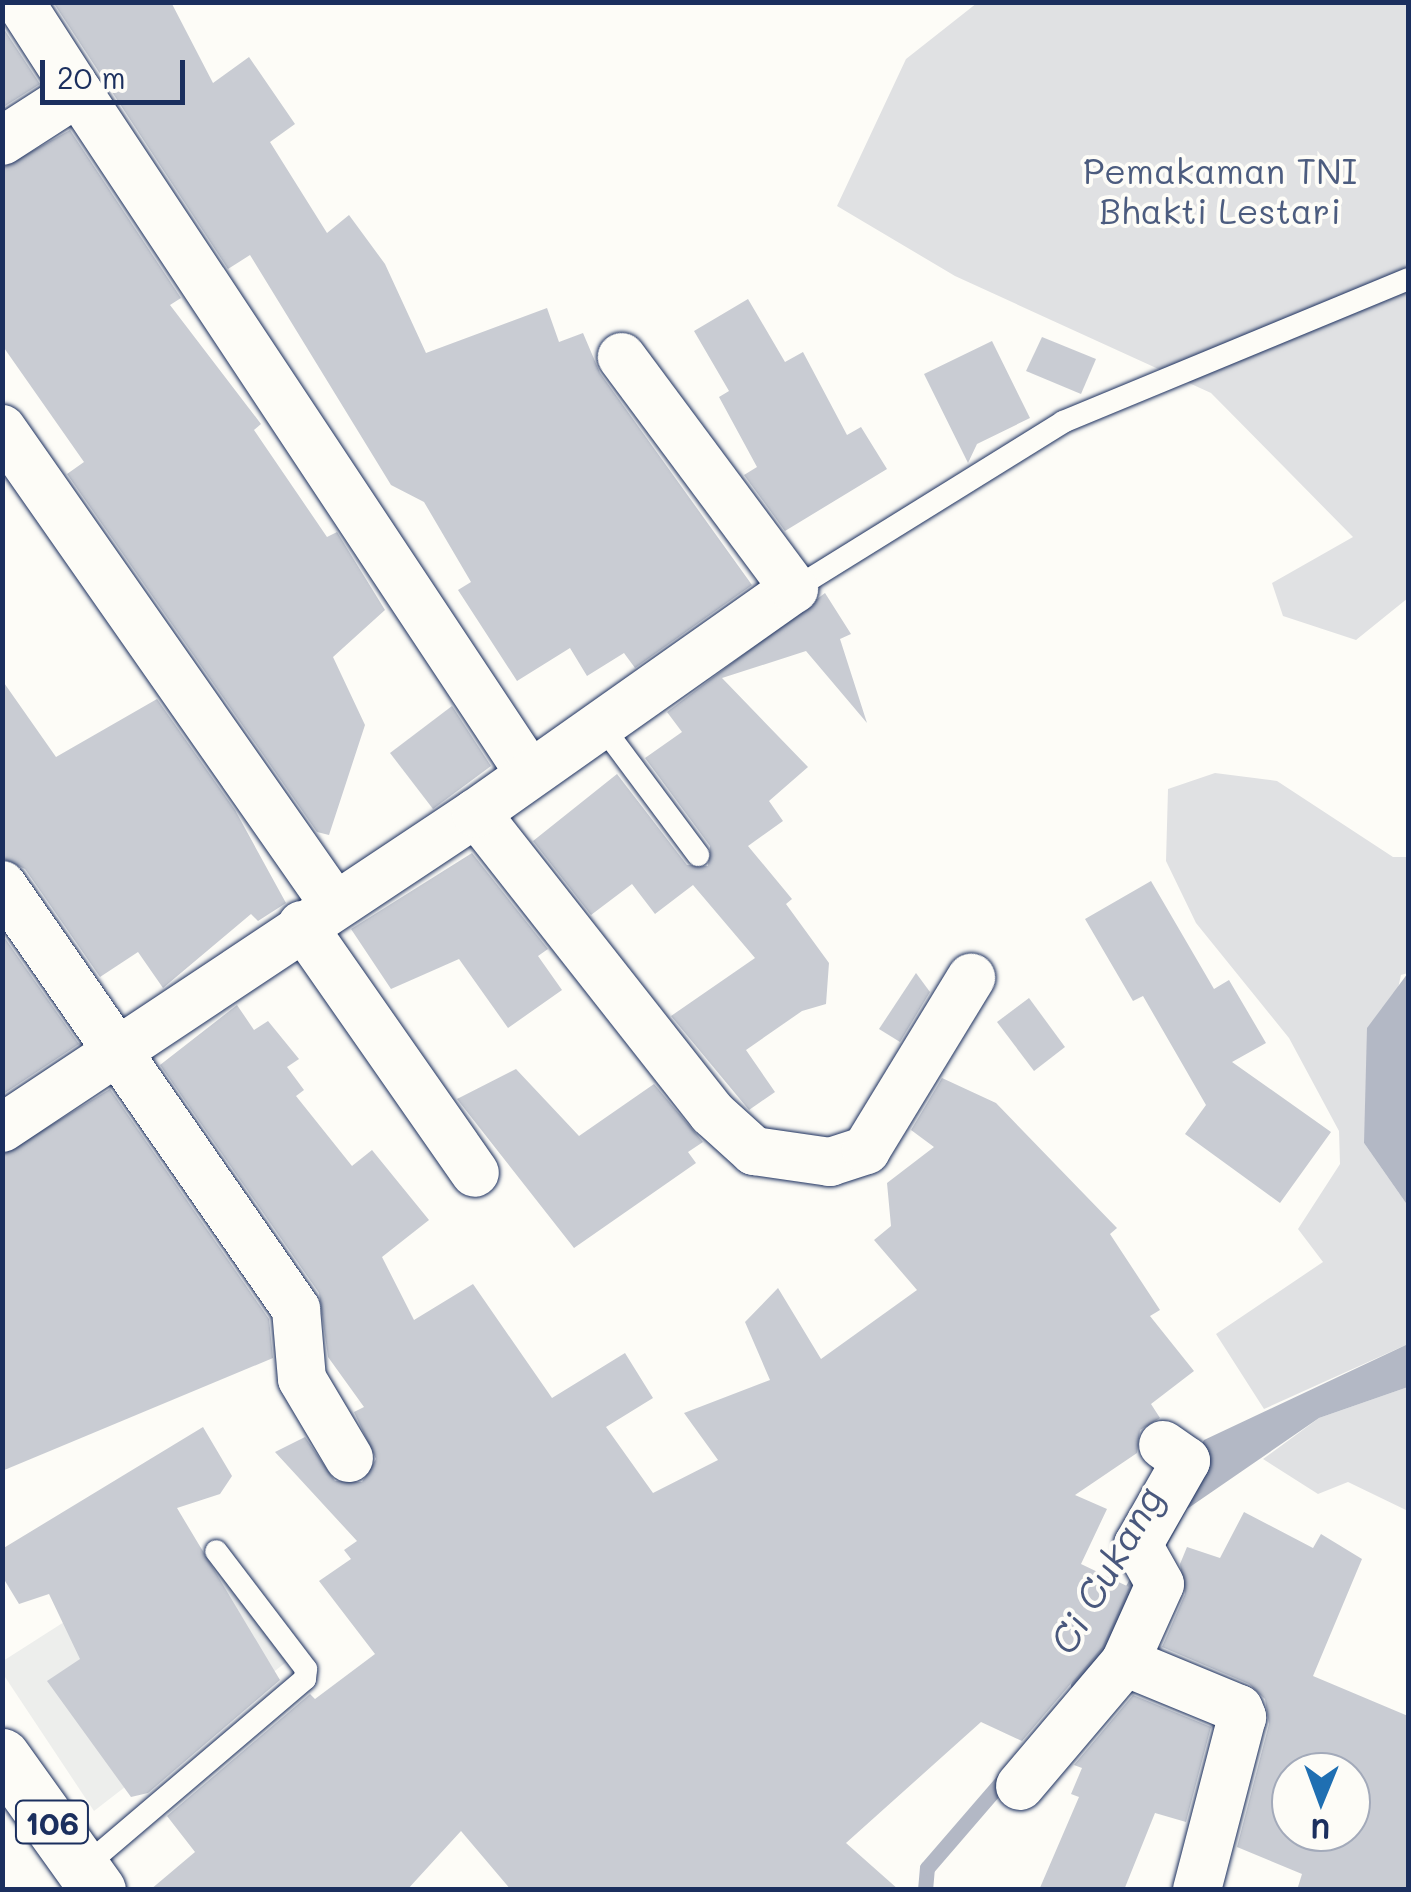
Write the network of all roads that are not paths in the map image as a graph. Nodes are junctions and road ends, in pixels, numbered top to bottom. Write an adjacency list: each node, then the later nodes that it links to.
1 (20, 2): 2 (street)
2 (78, 92): 3 (street); 9 (street)
3 (2, 140)
4 (1408, 278): 7 (lane)
5 (622, 357): 7 (street)
6 (2, 429): 13 (street)
7 (794, 588): 8 (street)
8 (598, 721): 9 (street); 11 (lane)
9 (530, 774): 10 (street)
10 (476, 813): 13 (street); 14 (street)
11 (698, 855)
12 (2, 884): 15 (street)
13 (318, 914): 15 (street); 17 (street)
14 (971, 978)
15 (120, 1048): 16 (street); 19 (street)
16 (2, 1128)
17 (476, 1173)
18 (1163, 1445): 21 (street)
19 (349, 1458)
20 (216, 1552): 24 (lane)
21 (1125, 1662): 23 (street); 25 (street)
22 (2, 1756): 24 (main road, 106)
23 (1020, 1786)
24 (91, 1878)
25 (1196, 1890)

